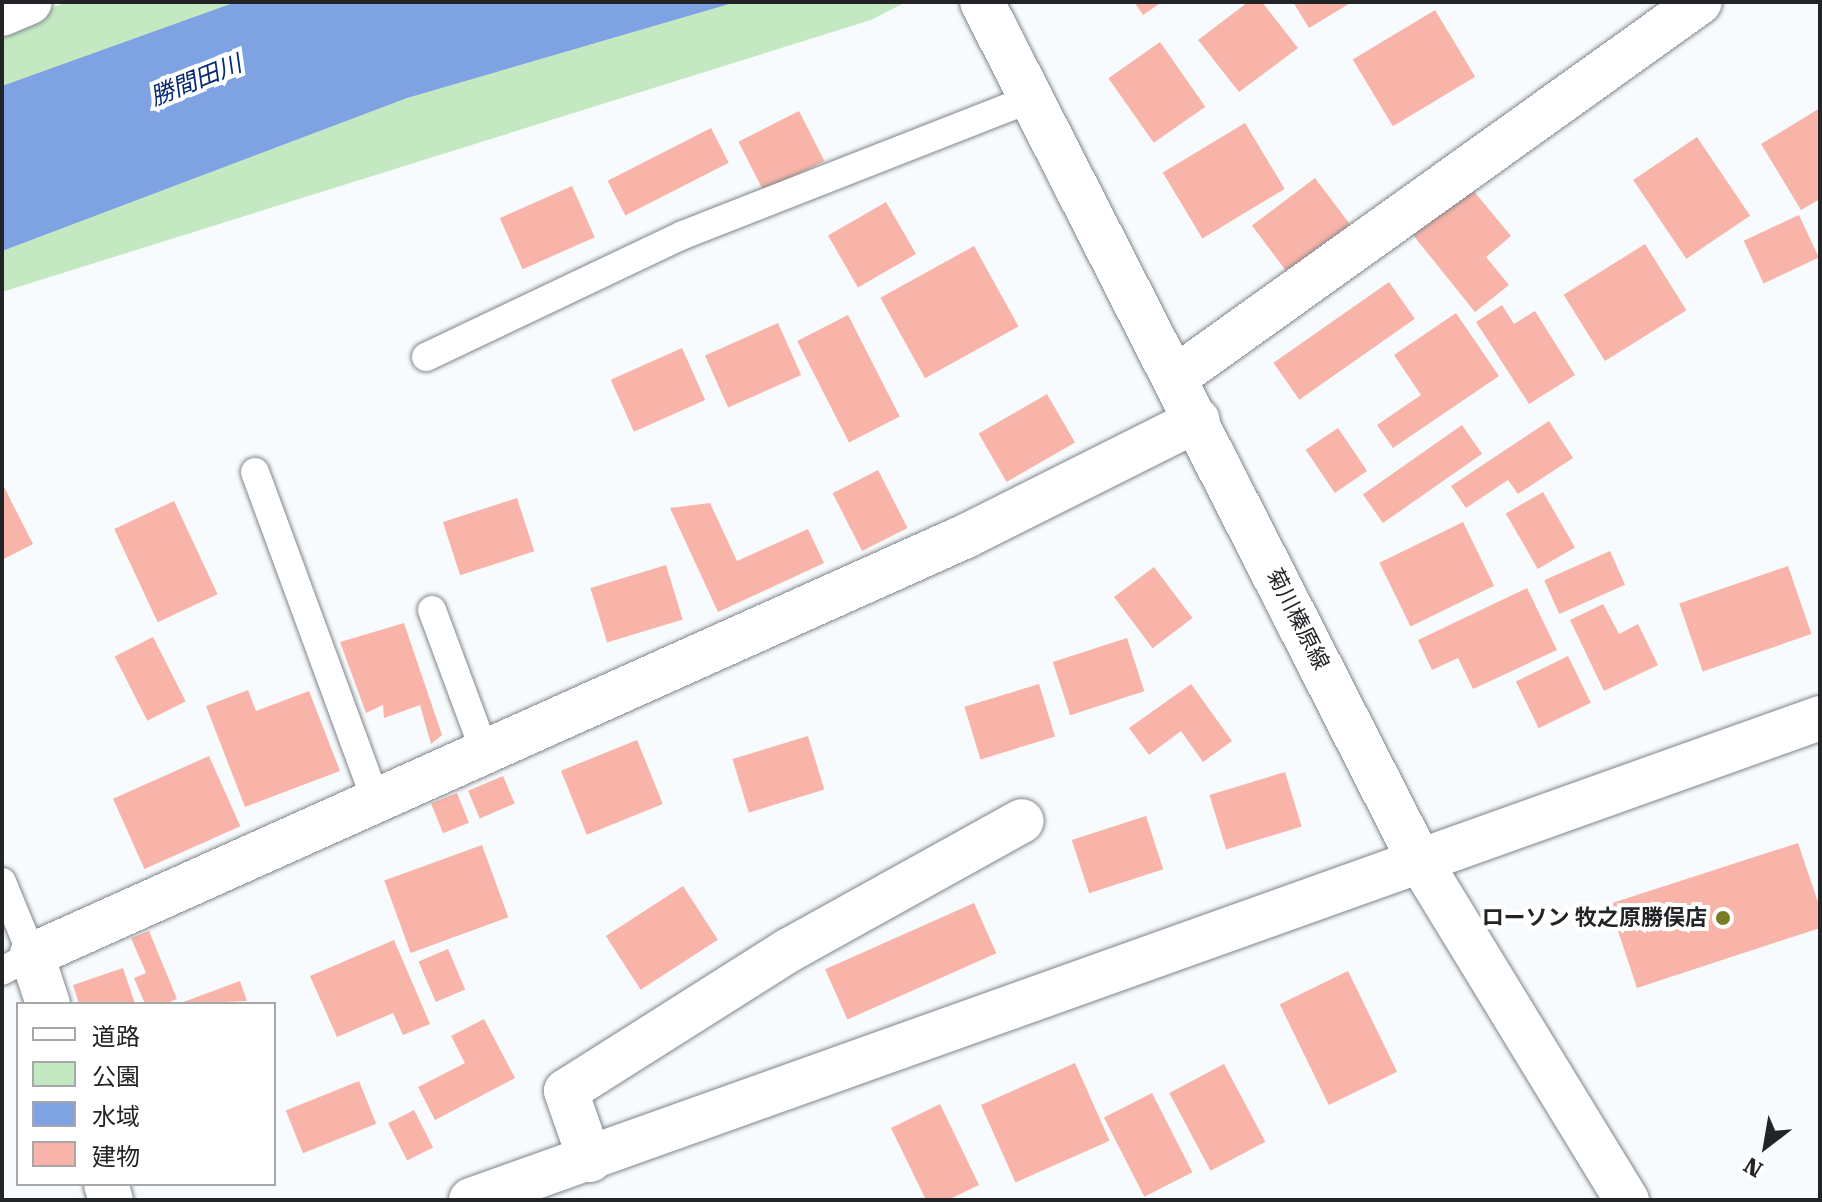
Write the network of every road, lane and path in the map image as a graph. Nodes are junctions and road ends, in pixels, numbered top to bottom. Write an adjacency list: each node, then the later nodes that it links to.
1 (30, 2): 4 (street)
2 (982, 2): 5 (street, 菊川榛原線)
3 (1700, 2): 7 (street)
4 (2, 14)
5 (1032, 98): 6 (lane); 7 (street, 菊川榛原線)
6 (426, 357)
7 (1176, 377): 8 (street, 菊川榛原線)
8 (1198, 420): 12 (street); 15 (street, 菊川榛原線)
9 (255, 472): 13 (lane)
10 (432, 610): 12 (lane)
11 (1820, 718): 15 (street)
12 (484, 750): 13 (street)
13 (375, 799): 17 (street)
14 (1022, 821): 19 (street)
15 (1418, 858): 19 (street); 21 (street, 菊川榛原線)
16 (2, 882): 17 (lane)
17 (17, 963): 18 (street)
18 (46, 1002)
19 (590, 1160): 20 (street)
20 (471, 1200)
21 (1627, 1200)

